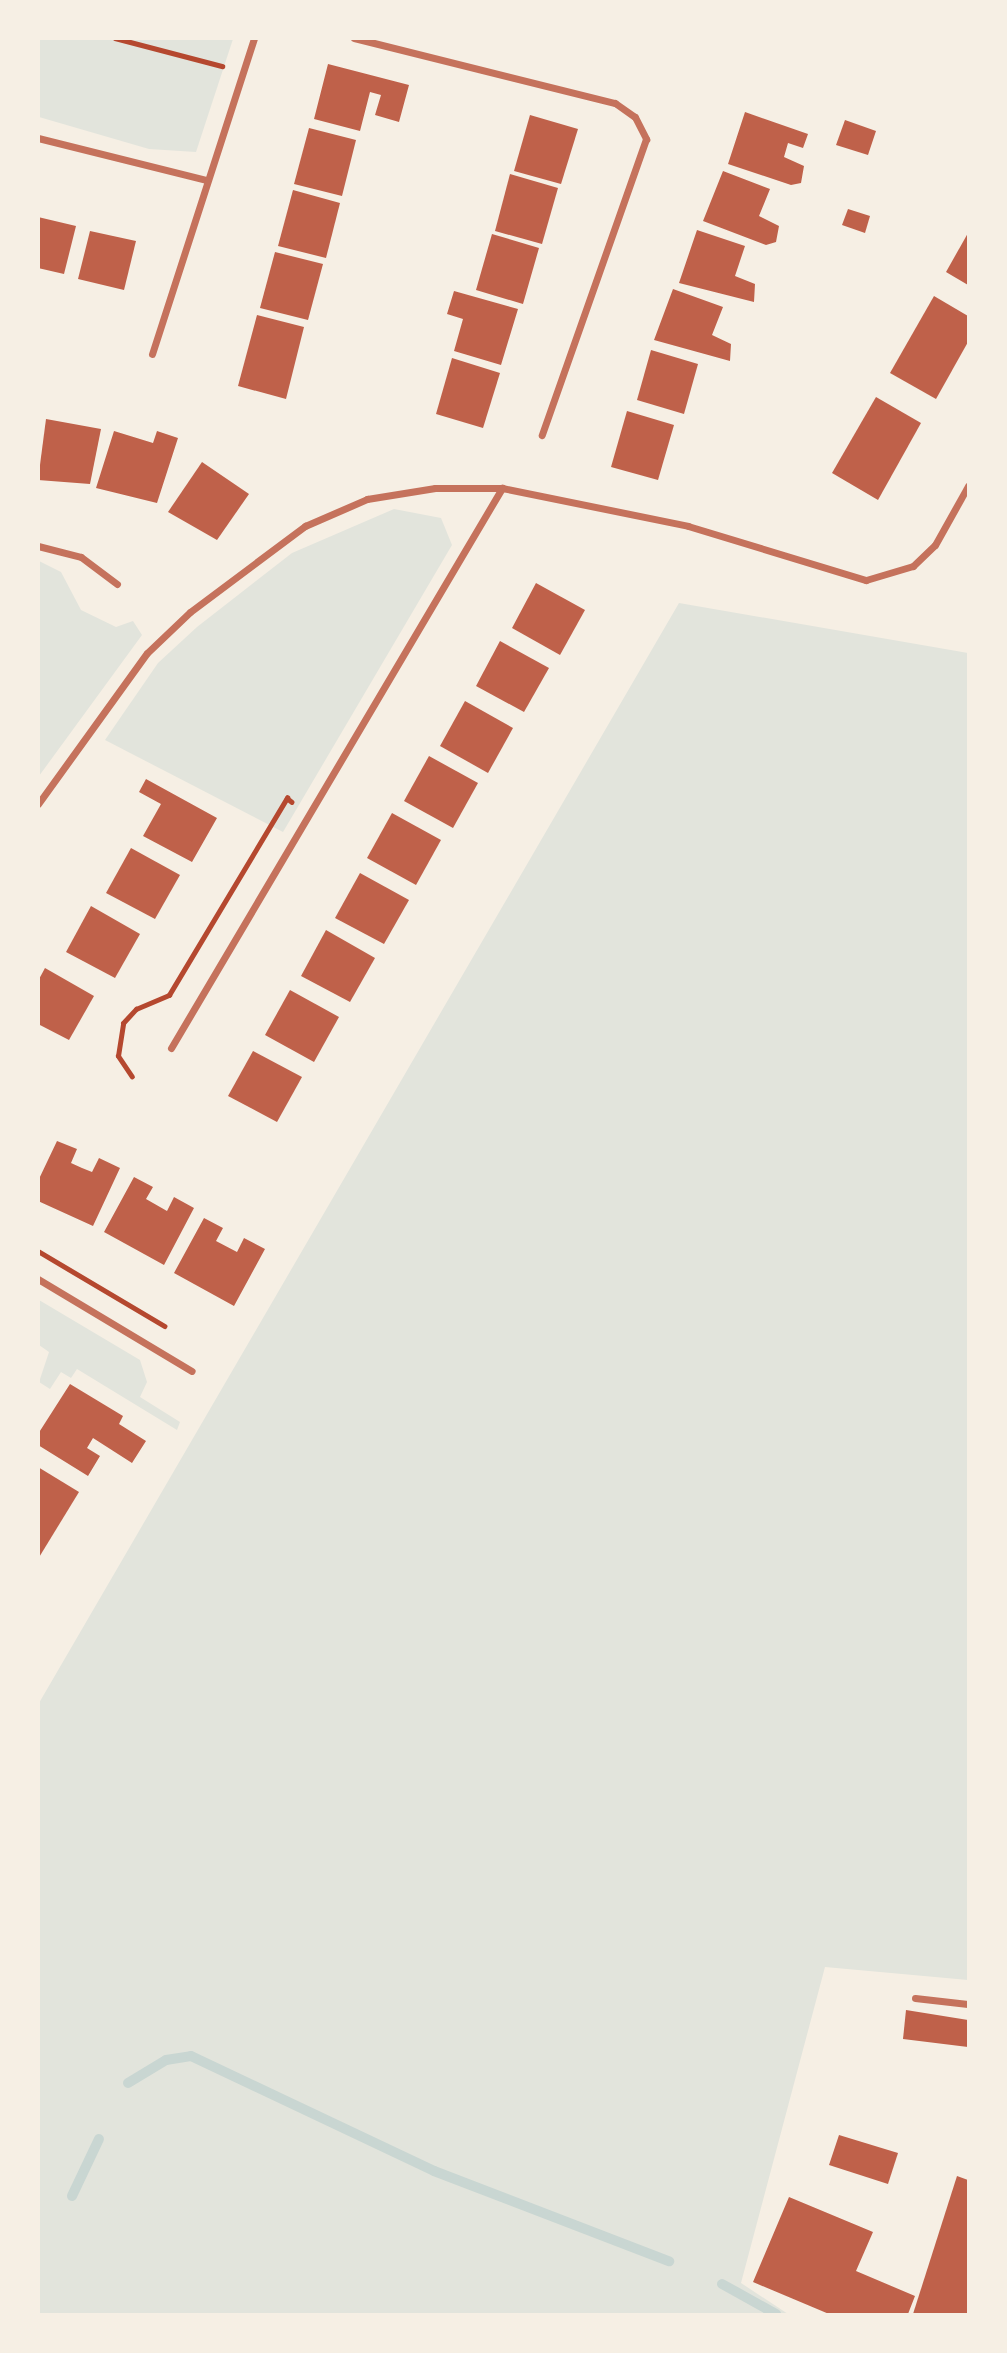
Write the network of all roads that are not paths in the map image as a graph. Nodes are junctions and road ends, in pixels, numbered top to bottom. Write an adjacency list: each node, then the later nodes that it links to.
1 (254, 38): 4 (street)
2 (354, 38): 6 (street)
3 (38, 138): 4 (street)
4 (207, 180): 5 (street)
5 (152, 354)
6 (542, 435)
7 (968, 486): 8 (street)
8 (502, 488): 11 (street); 12 (street)
9 (38, 546): 10 (street)
10 (117, 584)
11 (38, 804)
12 (171, 1048)
13 (38, 1279): 14 (street)
14 (192, 1371)
15 (915, 1998): 16 (street)
16 (968, 2004)

